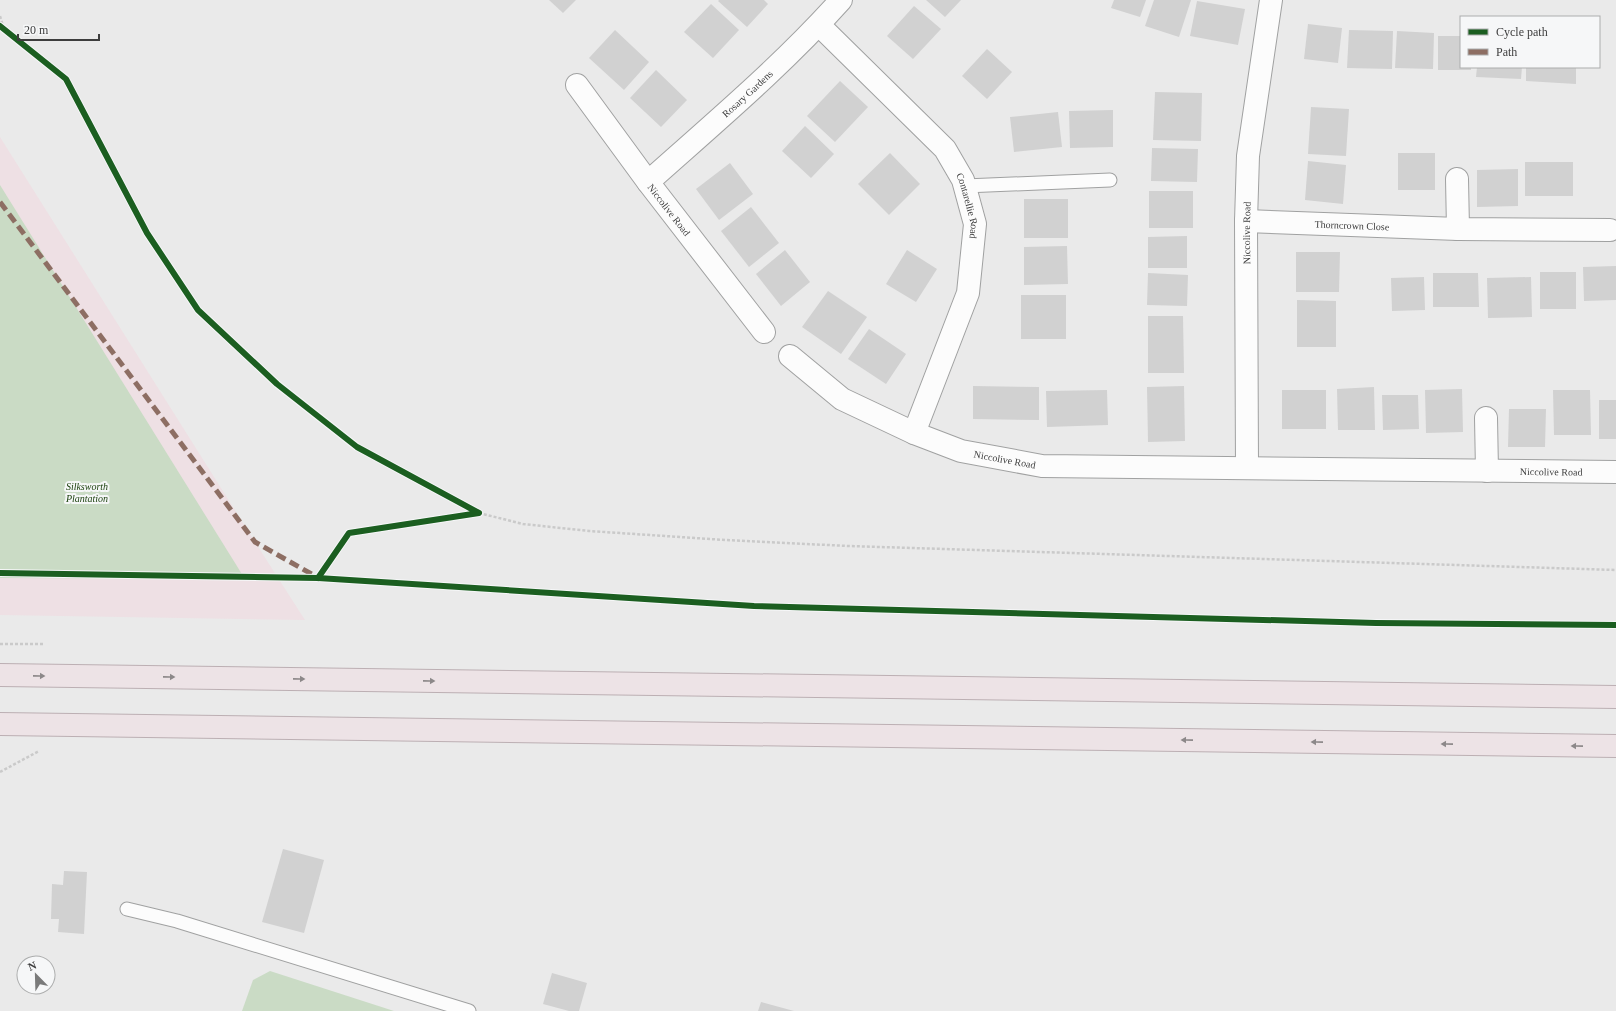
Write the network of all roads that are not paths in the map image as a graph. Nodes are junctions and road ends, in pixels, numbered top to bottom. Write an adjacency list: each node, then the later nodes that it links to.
1 (841, 0): 3 (street, Rosary Gardens)
2 (1271, 0): 9 (street, Niccolive Road)
3 (819, 25): 7 (street, Rosary Gardens); 8 (street, Contarellie Road)
4 (577, 85): 7 (street, Niccolive Road)
5 (1457, 179): 10 (street)
6 (1110, 180): 8 (lane)
7 (648, 182): 12 (street, Niccolive Road)
8 (965, 186): 15 (street, Contarellie Road)
9 (1246, 221): 10 (street, Thorncrown Close); 16 (street, Niccolive Road)
10 (1458, 229): 11 (street, Thorncrown Close)
11 (1610, 230)
12 (764, 332)
13 (790, 356): 15 (street, Niccolive Road)
14 (1486, 418): 17 (street)
15 (914, 433): 16 (street, Niccolive Road)
16 (1247, 467): 17 (street, Niccolive Road)
17 (1487, 471): 18 (street, Niccolive Road)
18 (1616, 472)
19 (0, 675): 20 (highway, one-way to 20)
20 (1616, 697)
21 (0, 724): 22 (highway, one-way to 21)
22 (1616, 746)
23 (127, 909): 24 (lane)
24 (469, 1011)

